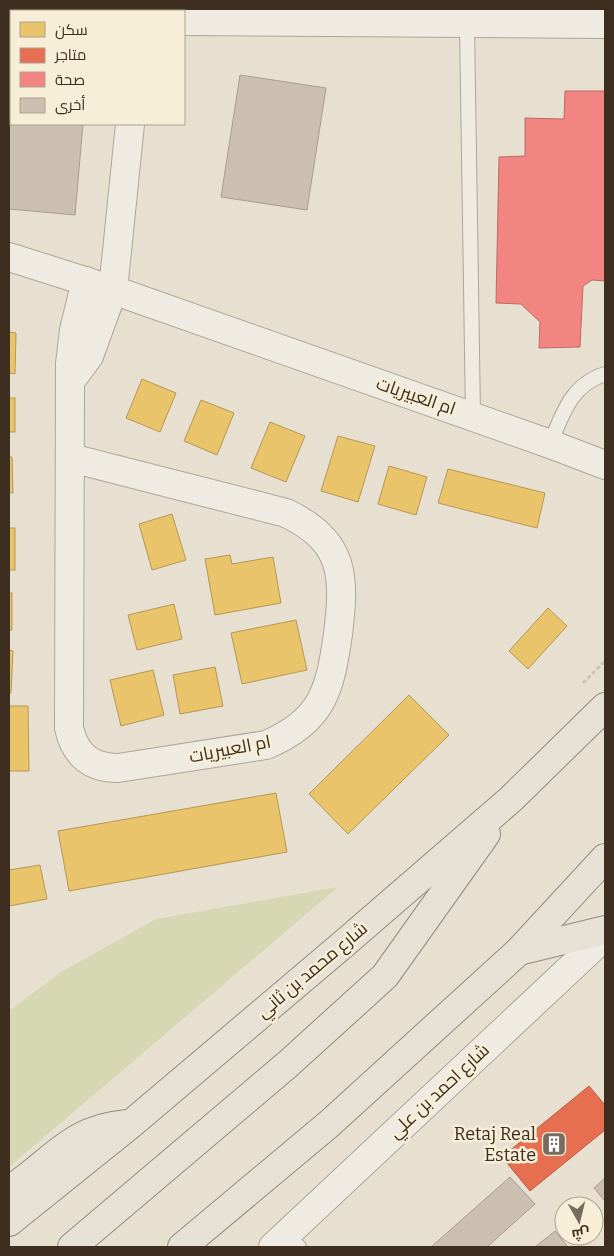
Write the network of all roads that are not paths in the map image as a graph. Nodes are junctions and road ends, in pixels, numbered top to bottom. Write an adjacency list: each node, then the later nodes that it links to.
1 (333, 15): 3 (street); 4 (street)
2 (531, 16): 4 (street); 5 (street)
3 (185, 21)
4 (467, 24): 12 (lane)
5 (605, 24)
6 (130, 125): 9 (street)
7 (11, 259): 8 (street, ام العبيريات)
8 (86, 281): 9 (street, ام العبيريات); 11 (street, ام العبيريات)
9 (113, 290): 11 (street); 12 (street, ام العبيريات)
10 (605, 374): 13 (lane)
11 (72, 380): 14 (street, ام العبيريات)
12 (473, 416): 13 (street, ام العبيريات)
13 (550, 444): 15 (street, ام العبيريات)
14 (71, 458): 14 (street, ام العبيريات)
15 (605, 465)
16 (605, 707): 17 (main road, شارع محمد بن ثاني)
17 (511, 799): 22 (main road, شارع محمد بن ثاني); 26 (main road)
18 (605, 858): 21 (main road)
19 (605, 930): 21 (main road)
20 (605, 936): 25 (street, شارع احمد بن علي)
21 (519, 951): 27 (main road)
22 (131, 1124): 23 (main road); 24 (main road, شارع محمد بن ثاني)
23 (9, 1190)
24 (9, 1222)
25 (286, 1243)
26 (72, 1247)
27 (182, 1247)

